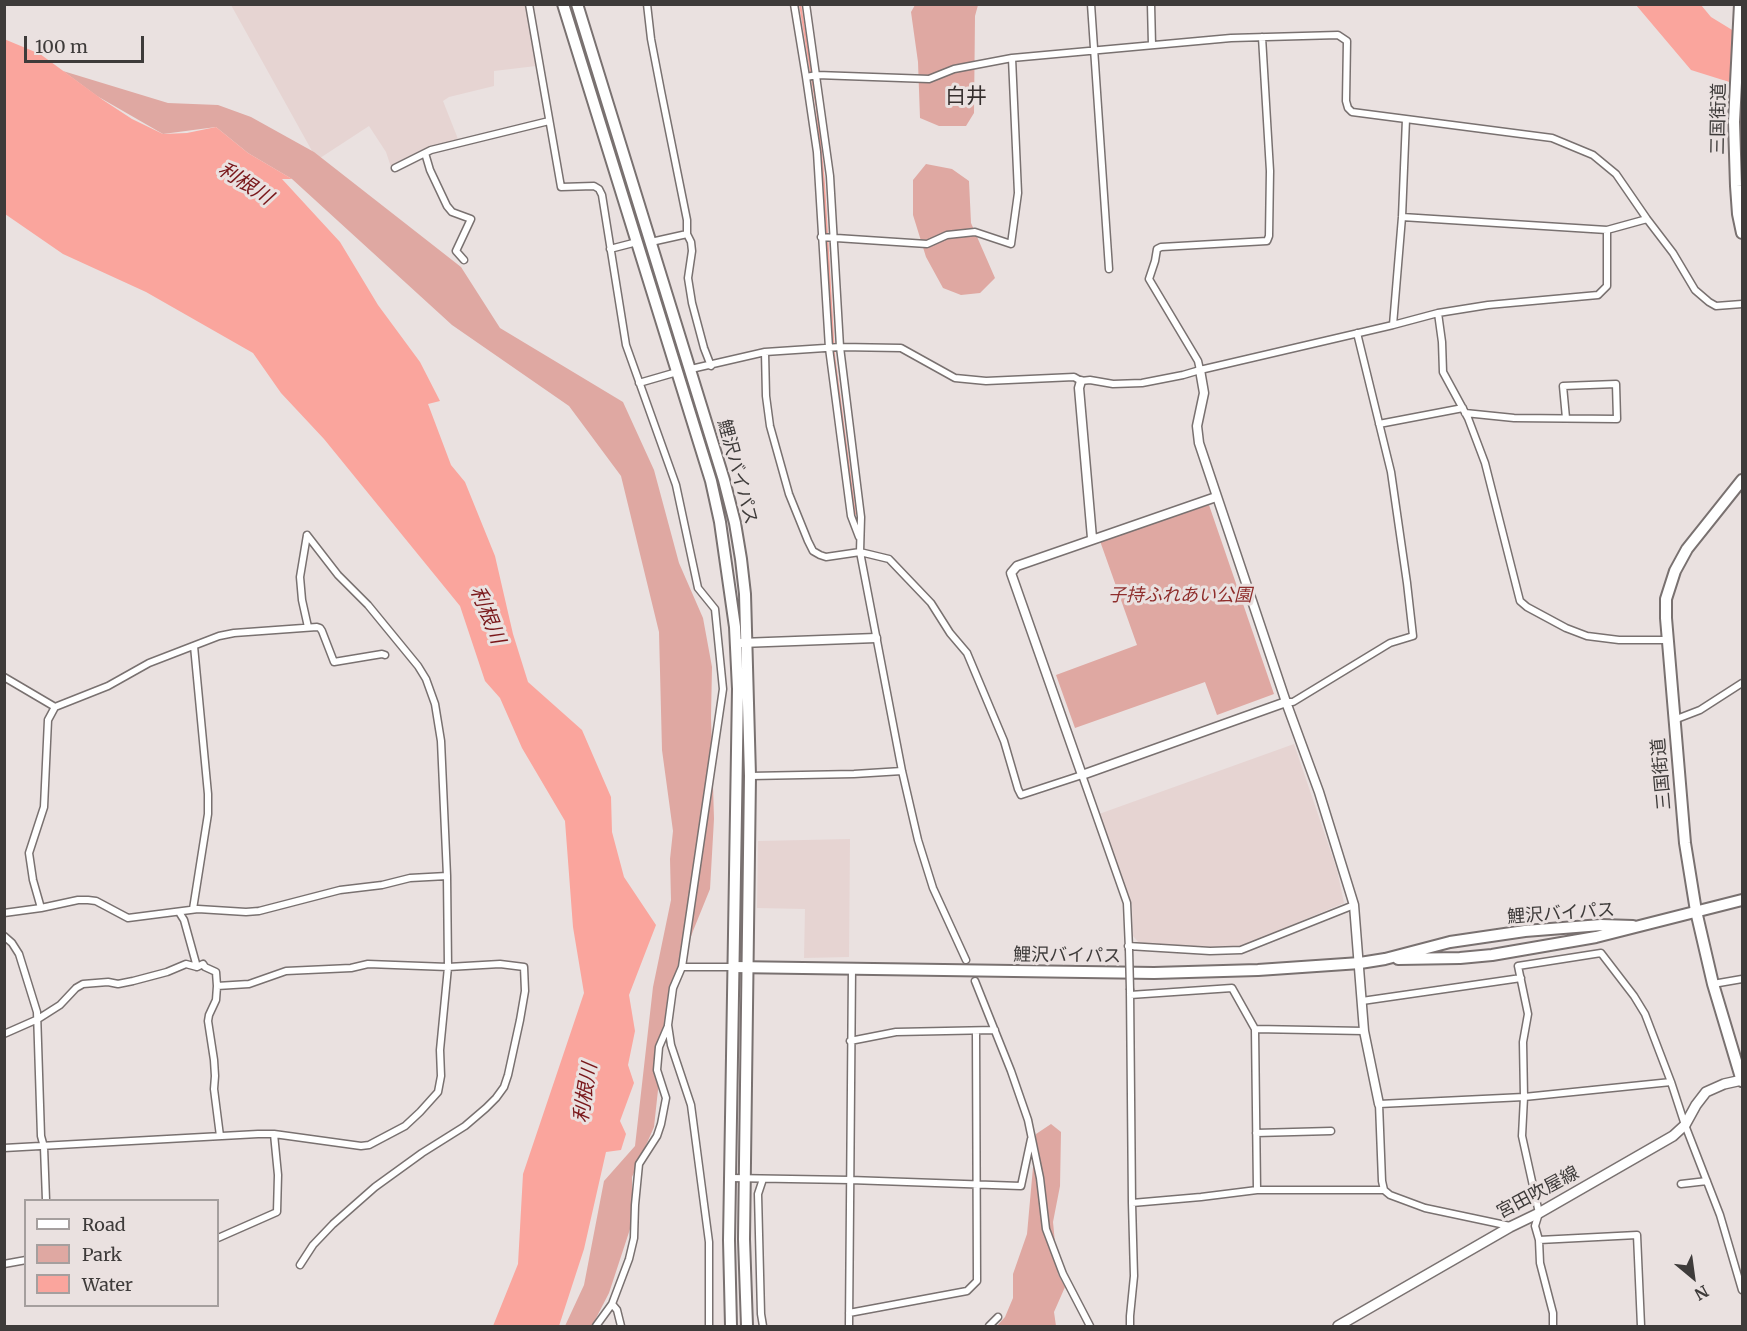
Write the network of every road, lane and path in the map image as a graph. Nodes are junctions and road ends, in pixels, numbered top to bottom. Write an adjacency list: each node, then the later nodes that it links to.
1 (529, 4): 16 (street)
2 (563, 4): 25 (main road, 鯉沢バイパス)
3 (577, 4): 26 (main road, 鯉沢バイパス)
4 (647, 4): 23 (street)
5 (794, 4): 14 (street)
6 (806, 4): 14 (street)
7 (1091, 4): 12 (street)
8 (1151, 4): 11 (street)
9 (1740, 4): 22 (main road, 三国街道)
10 (1262, 37): 11 (street); 15 (street); 38 (street)
11 (1152, 45): 12 (street)
12 (1095, 50): 13 (street); 29 (street)
13 (1012, 58): 14 (street); 24 (street)
14 (811, 76): 24 (street); 24 (street)
15 (1406, 119): 19 (street); 20 (street)
16 (549, 121): 17 (street); 27 (street)
17 (425, 153): 18 (street); 28 (street)
18 (395, 168)
19 (1402, 218): 21 (street); 32 (street)
20 (1647, 219): 21 (street); 30 (street)
21 (1607, 230): 31 (street)
22 (1743, 233)
23 (687, 234): 26 (street); 36 (street)
24 (828, 237): 34 (street); 34 (street)
25 (637, 242): 27 (street); 39 (main road, 鯉沢バイパス)
26 (651, 243): 37 (main road, 鯉沢バイパス)
27 (610, 249): 41 (street)
28 (464, 260)
29 (1109, 269)
30 (1743, 304)
31 (1438, 313): 32 (street); 42 (street)
32 (1393, 325): 33 (street)
33 (1357, 333): 38 (street); 44 (street)
34 (834, 348): 35 (street); 40 (street); 48 (street); 48 (street)
35 (765, 352): 36 (street); 49 (street)
36 (711, 366): 37 (street)
37 (691, 369): 53 (main road, 鯉沢バイパス)
38 (1200, 370): 40 (street); 46 (street)
39 (677, 372): 41 (street); 53 (main road, 鯉沢バイパス)
40 (1081, 381): 47 (street)
41 (639, 383): 80 (street)
42 (1464, 410): 43 (street); 44 (street); 52 (street)
43 (1566, 418): 43 (street)
44 (1379, 424): 58 (street)
45 (1743, 480): 52 (main road, 三国街道)
46 (1216, 497): 47 (street); 58 (street)
47 (1092, 538): 62 (street)
48 (860, 541): 49 (street)
49 (860, 552): 51 (street); 62 (street)
50 (309, 627): 54 (street); 55 (street); 64 (street)
51 (876, 638): 53 (street); 61 (street)
52 (1667, 640): 60 (main road, 三国街道)
53 (741, 643): 63 (main road, 鯉沢バイパス); 81 (main road, 鯉沢バイパス)
54 (194, 646): 59 (street); 68 (street)
55 (385, 655)
56 (4, 677): 59 (street)
57 (1743, 683): 60 (street)
58 (1286, 702): 62 (street); 66 (street)
59 (55, 707): 67 (street)
60 (1674, 720): 69 (main road, 三国街道)
61 (902, 771): 63 (street); 76 (street)
62 (1082, 775): 74 (street)
63 (750, 776): 82 (main road, 鯉沢バイパス)
64 (447, 876): 68 (street); 79 (street)
65 (1743, 900): 69 (main road, 鯉沢バイパス)
66 (1354, 905): 74 (street); 77 (street)
67 (41, 908): 70 (street); 71 (street)
68 (194, 909): 70 (street)
69 (1696, 911): 72 (main road, 鯉沢バイパス); 87 (main road, 三国街道)
70 (179, 912): 78 (street)
71 (4, 913)
72 (1633, 926): 75 (main road, 鯉沢バイパス); 75 (main road, 鯉沢バイパス)
73 (4, 936): 91 (street)
74 (1129, 948): 89 (street, bridge)
75 (1385, 959): 77 (main road, 鯉沢バイパス)
76 (966, 960)
77 (1360, 963): 83 (main road, 鯉沢バイパス); 90 (street)
78 (197, 967): 88 (street); 91 (street)
79 (448, 967): 88 (street); 106 (street); 128 (street)
80 (682, 967): 81 (street); 92 (street)
81 (733, 967): 82 (main road, 鯉沢バイパス); 111 (main road, 鯉沢バイパス)
82 (747, 967): 83 (main road, 鯉沢バイパス); 112 (main road, 鯉沢バイパス)
83 (852, 968): 98 (street)
84 (1521, 978): 90 (street); 100 (street); 101 (street)
85 (1743, 979): 87 (street)
86 (975, 981): 94 (street)
87 (1713, 984): 99 (main road, 三国街道)
88 (218, 986): 108 (street)
89 (1130, 992): 93 (street); 121 (street)
90 (1362, 1001): 95 (street)
91 (38, 1019): 97 (street); 109 (street)
92 (668, 1025): 130 (street); 135 (street)
93 (1255, 1029): 95 (street); 105 (street)
94 (995, 1030): 96 (street); 107 (street)
95 (1364, 1031): 102 (street)
96 (976, 1032): 98 (street); 116 (street)
97 (4, 1034)
98 (850, 1041): 114 (street)
99 (1742, 1080): 103 (main road, 宮田吹屋線)
100 (1671, 1082): 101 (street); 103 (street)
101 (1524, 1097): 102 (street); 122 (street)
102 (1379, 1104): 119 (street)
103 (1684, 1125): 115 (street); 122 (main road, 宮田吹屋線)
104 (1331, 1131): 105 (street)
105 (1256, 1132): 118 (street)
106 (274, 1134): 108 (street); 124 (street)
107 (1032, 1135): 116 (street); 141 (street)
108 (220, 1136): 109 (street)
109 (45, 1147): 110 (street); 120 (street)
110 (4, 1148)
111 (731, 1178): 112 (street); 136 (main road, 鯉沢バイパス)
112 (745, 1179): 113 (street); 137 (main road, 鯉沢バイパス)
113 (763, 1179): 114 (street); 138 (street)
114 (850, 1180): 116 (street); 131 (street)
115 (1707, 1181): 117 (street); 129 (street)
116 (978, 1183): 131 (street)
117 (1681, 1184)
118 (1257, 1190): 119 (street); 121 (street)
119 (1384, 1190): 123 (street)
120 (46, 1199)
121 (1132, 1203): 142 (street)
122 (1539, 1214): 123 (main road, 宮田吹屋線); 125 (street)
123 (1510, 1227): 143 (main road, 宮田吹屋線)
124 (219, 1238)
125 (1539, 1240): 144 (street); 145 (street)
126 (24, 1260): 127 (street)
127 (4, 1264)
128 (300, 1265)
129 (1743, 1290)
130 (612, 1304): 133 (street); 134 (street)
131 (849, 1313): 139 (street)
132 (998, 1317): 140 (street)
133 (596, 1326)
134 (621, 1326)
135 (709, 1326)
136 (731, 1326)
137 (747, 1326)
138 (763, 1326)
139 (849, 1326)
140 (989, 1326)
141 (1090, 1326)
142 (1130, 1326)
143 (1338, 1326)
144 (1553, 1326)
145 (1641, 1326)

